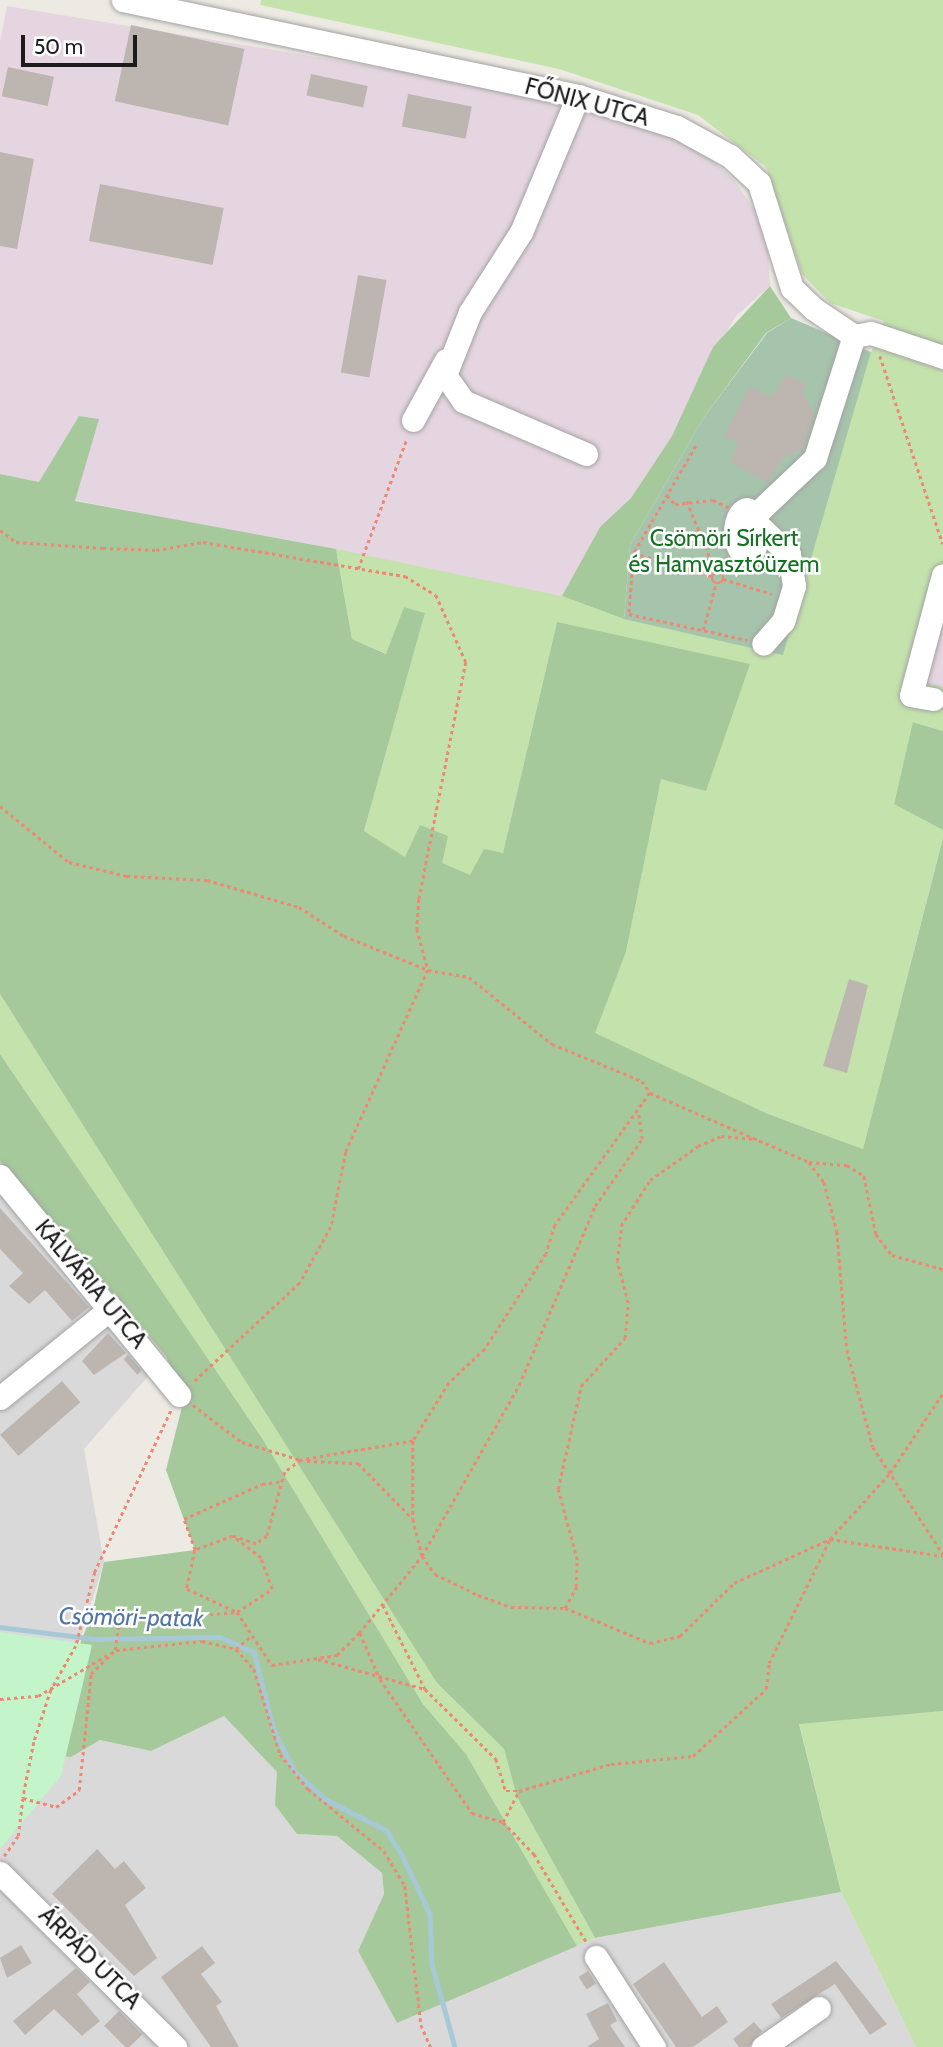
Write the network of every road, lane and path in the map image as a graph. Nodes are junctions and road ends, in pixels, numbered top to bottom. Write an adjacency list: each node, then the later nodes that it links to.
1 (123, 0): 2 (street, FŐNIX UTCA)
2 (578, 96): 3 (street, FŐNIX UTCA); 5 (street)
3 (863, 335): 4 (street, FŐNIX UTCA); 11 (street); 13 (path)
4 (943, 357)
5 (446, 360): 6 (street); 8 (street)
6 (413, 420): 15 (path)
7 (696, 446): 9 (path)
8 (586, 454)
9 (667, 495): 10 (path); 14 (path)
10 (687, 501): 11 (path); 16 (path)
11 (747, 520): 16 (path); 21 (street)
12 (0, 530): 15 (path)
13 (943, 544)
14 (634, 553): 18 (path); 22 (path)
15 (358, 569): 26 (path)
16 (718, 573): 18 (path); 19 (path)
17 (943, 575): 24 (street)
18 (712, 576): 20 (path)
19 (723, 579): 20 (path); 21 (path)
20 (716, 583): 22 (path)
21 (792, 600): 23 (street)
22 (703, 631): 23 (path)
23 (764, 644)
24 (922, 697)
25 (0, 806): 26 (path)
26 (428, 970): 27 (path); 35 (path)
27 (650, 1093): 28 (path); 29 (path)
28 (638, 1112): 37 (path); 46 (path)
29 (762, 1139): 30 (path); 48 (path)
30 (809, 1162): 32 (path); 39 (path)
31 (0, 1176): 33 (street, KÁLVÁRIA UTCA)
32 (943, 1269)
33 (111, 1308): 35 (street, KÁLVÁRIA UTCA); 36 (street)
34 (943, 1393): 39 (path)
35 (179, 1395): 38 (path); 57 (path)
36 (0, 1398)
37 (413, 1441): 38 (path); 41 (path)
38 (302, 1460): 40 (path); 41 (path)
39 (890, 1473): 43 (path); 45 (path)
40 (283, 1481): 42 (path); 44 (path)
41 (413, 1519): 46 (path)
42 (233, 1536): 44 (path); 49 (path)
43 (830, 1539): 45 (path); 48 (path); 59 (path)
44 (195, 1550): 49 (path)
45 (943, 1555)
46 (422, 1556): 47 (path); 48 (path)
47 (382, 1604): 50 (path); 56 (path)
48 (565, 1608)
49 (237, 1612): 51 (path); 53 (path)
50 (359, 1633): 54 (path); 55 (path)
51 (252, 1635): 52 (path); 54 (path)
52 (237, 1648): 53 (path); 67 (path)
53 (116, 1650): 57 (path); 60 (path)
54 (315, 1658): 55 (path)
55 (378, 1675): 56 (path); 61 (path)
56 (425, 1689): 59 (path)
57 (51, 1690): 58 (path); 60 (path)
58 (0, 1699)
59 (519, 1791): 61 (path)
60 (23, 1798): 62 (path)
61 (503, 1822): 64 (path)
62 (0, 1861)
63 (0, 1873): 66 (street, ÁRPÁD UTCA)
64 (591, 1950): 68 (street)
65 (819, 2008): 69 (street)
66 (176, 2047)
67 (431, 2047)
68 (654, 2047)
69 (763, 2047)

